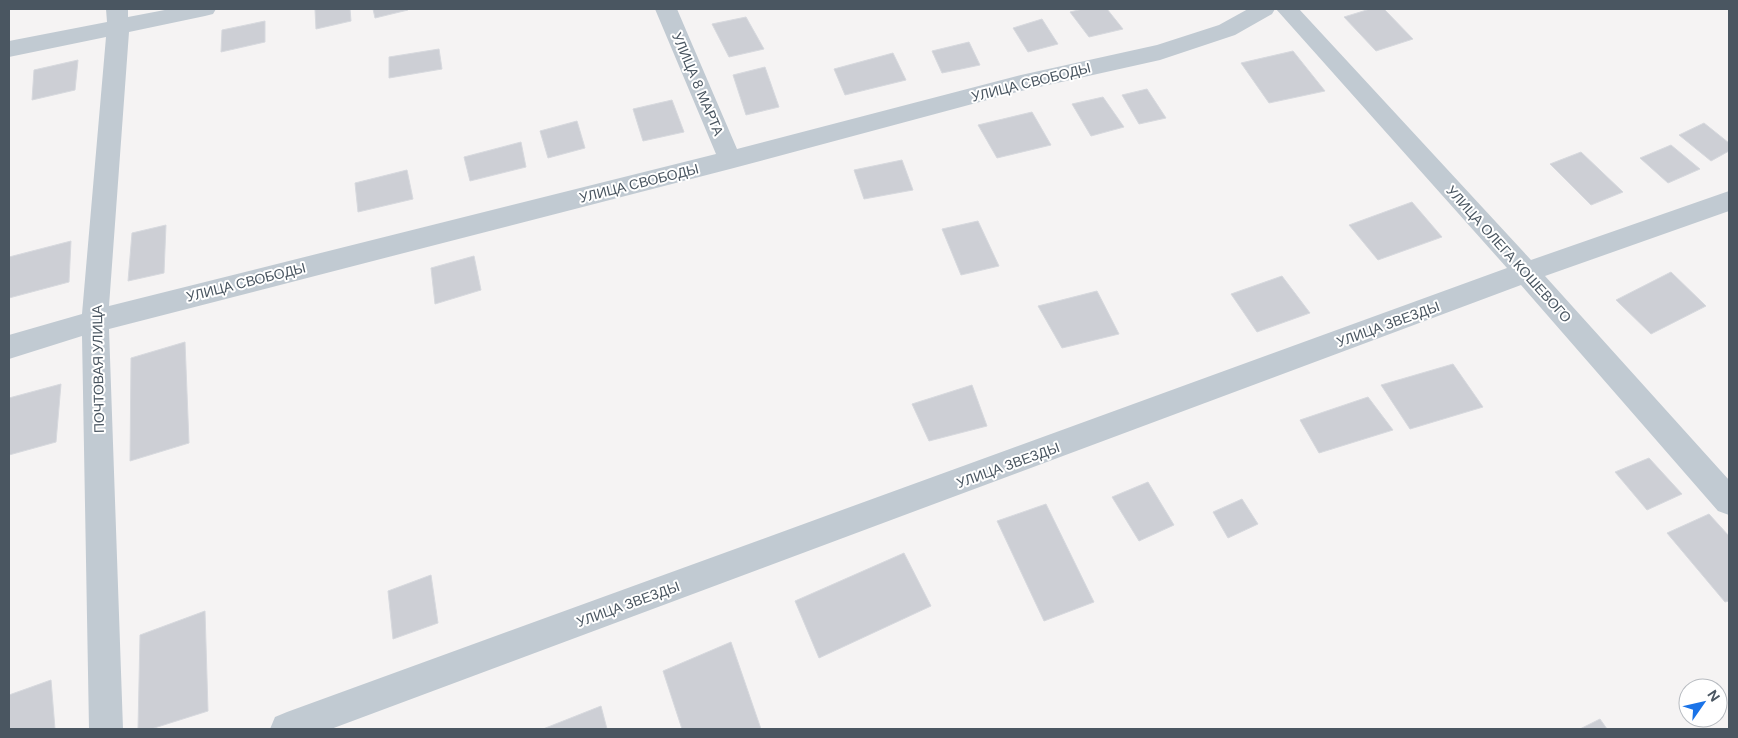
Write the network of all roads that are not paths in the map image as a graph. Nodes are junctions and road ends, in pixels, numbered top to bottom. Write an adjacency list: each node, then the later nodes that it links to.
1 (204, 9): 5 (street)
2 (666, 9): 7 (street, УЛИЦА 8 МАРТА)
3 (1264, 9): 7 (street, УЛИЦА СВОБОДЫ)
4 (1286, 9): 9 (street, УЛИЦА ОЛЕГА КОШЕВОГО)
5 (118, 18): 6 (street); 10 (street, ПОЧТОВАЯ УЛИЦА)
6 (9, 49)
7 (730, 160): 10 (street, УЛИЦА СВОБОДЫ)
8 (1729, 201): 9 (street, УЛИЦА ЗВЕЗДЫ)
9 (1526, 272): 12 (street, УЛИЦА ОЛЕГА КОШЕВОГО); 14 (street, УЛИЦА ЗВЕЗДЫ)
10 (95, 321): 11 (street, УЛИЦА СВОБОДЫ); 13 (street, ПОЧТОВАЯ УЛИЦА)
11 (9, 347)
12 (1729, 501)
13 (106, 729)
14 (287, 729)

